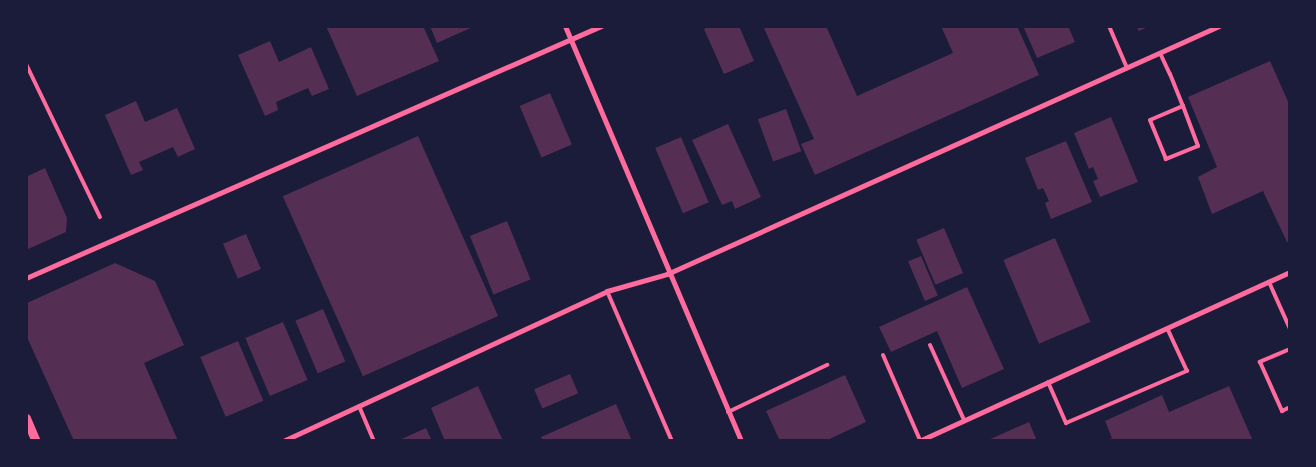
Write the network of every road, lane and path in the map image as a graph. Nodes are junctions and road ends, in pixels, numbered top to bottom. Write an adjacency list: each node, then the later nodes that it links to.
1 (565, 26): 5 (street)
2 (601, 26): 5 (street)
3 (1109, 26): 8 (lane)
4 (1219, 26): 6 (street)
5 (571, 40): 12 (street); 13 (street)
6 (1160, 53): 8 (street); 9 (lane)
7 (26, 64): 10 (lane)
8 (1127, 68): 12 (street)
9 (1182, 106): 9 (lane)
10 (100, 217)
11 (1290, 272): 14 (street)
12 (667, 274): 15 (street); 25 (street)
13 (26, 278)
14 (1269, 282): 16 (street); 17 (lane)
15 (607, 291): 23 (street); 32 (lane)
16 (1167, 328): 22 (street); 22 (lane)
17 (1290, 329)
18 (930, 344): 27 (lane)
19 (1290, 349): 24 (lane)
20 (883, 355): 28 (lane)
21 (826, 365): 25 (lane)
22 (1048, 382): 27 (street)
23 (359, 406): 30 (street); 31 (lane)
24 (1290, 407)
25 (728, 412): 33 (street)
26 (26, 418): 29 (street)
27 (964, 420): 28 (street)
28 (920, 440)
29 (36, 441)
30 (283, 441)
31 (374, 441)
32 (672, 441)
33 (741, 441)

